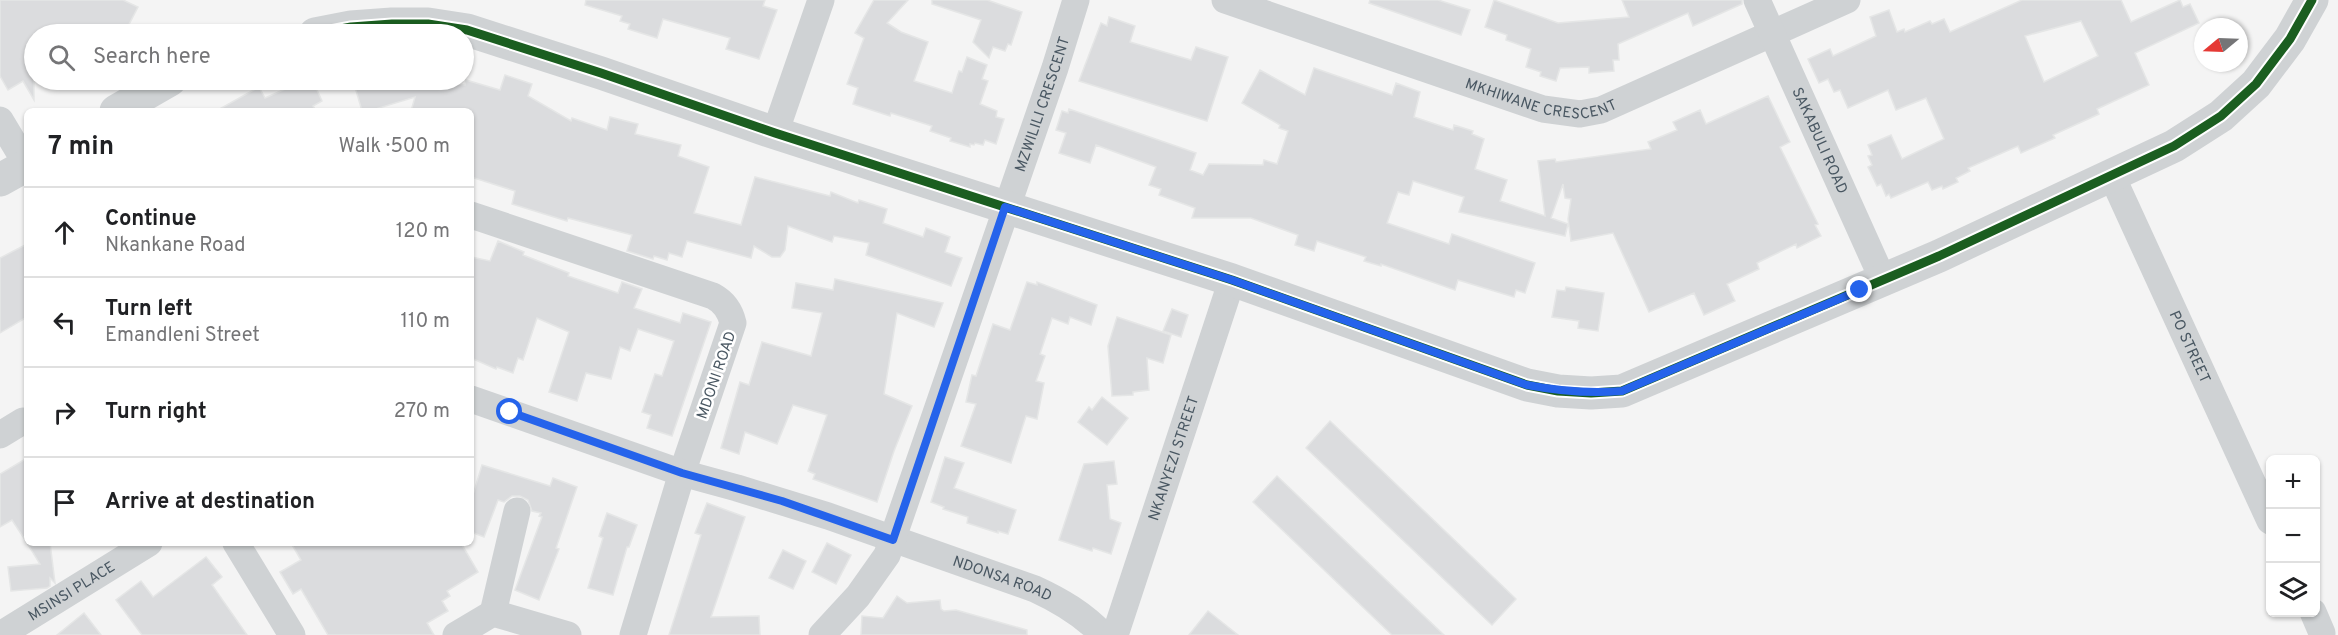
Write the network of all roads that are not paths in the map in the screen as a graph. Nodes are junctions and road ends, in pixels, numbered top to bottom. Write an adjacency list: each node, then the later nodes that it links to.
1 (821, 0): 14 (street)
2 (1076, 0): 19 (street, MZWILILI CRESCENT)
3 (1225, 0): 10 (street, MKHIWANE CRESCENT)
4 (1757, 0): 10 (street, SAKABULI ROAD)
5 (1848, 0): 10 (street, MKHIWANE CRESCENT)
6 (2312, 0): 17 (street)
7 (392, 24): 8 (street)
8 (428, 24)
9 (474, 32): 14 (street)
10 (1772, 33): 22 (street, SAKABULI ROAD)
11 (153, 90): 12 (street)
12 (121, 108)
13 (0, 120): 15 (street)
14 (775, 133): 19 (street)
15 (24, 160)
16 (24, 167): 18 (street)
17 (2111, 174): 22 (street); 27 (street, PO STREET)
18 (0, 180)
19 (1005, 207): 21 (street); 29 (street, MZWILILI CRESCENT)
20 (474, 216): 26 (street, MDONI ROAD)
21 (1232, 280): 22 (street); 40 (street, NKANYEZI STREET)
22 (1883, 280)
23 (474, 400): 26 (street, NDONSA ROAD)
24 (23, 421): 25 (street)
25 (0, 435)
26 (682, 473): 29 (street, NDONSA ROAD); 37 (street, MDONI ROAD)
27 (2266, 510)
28 (517, 511): 32 (street)
29 (893, 540): 38 (street, MZWILILI CRESCENT); 39 (street, NDONSA ROAD)
30 (238, 546): 34 (street)
31 (143, 547): 33 (street, MSINSI PLACE)
32 (493, 613): 35 (street); 36 (street)
33 (4, 630)
34 (292, 635)
35 (456, 635)
36 (568, 635)
37 (633, 635)
38 (822, 635)
39 (1103, 635)
40 (1115, 635)

